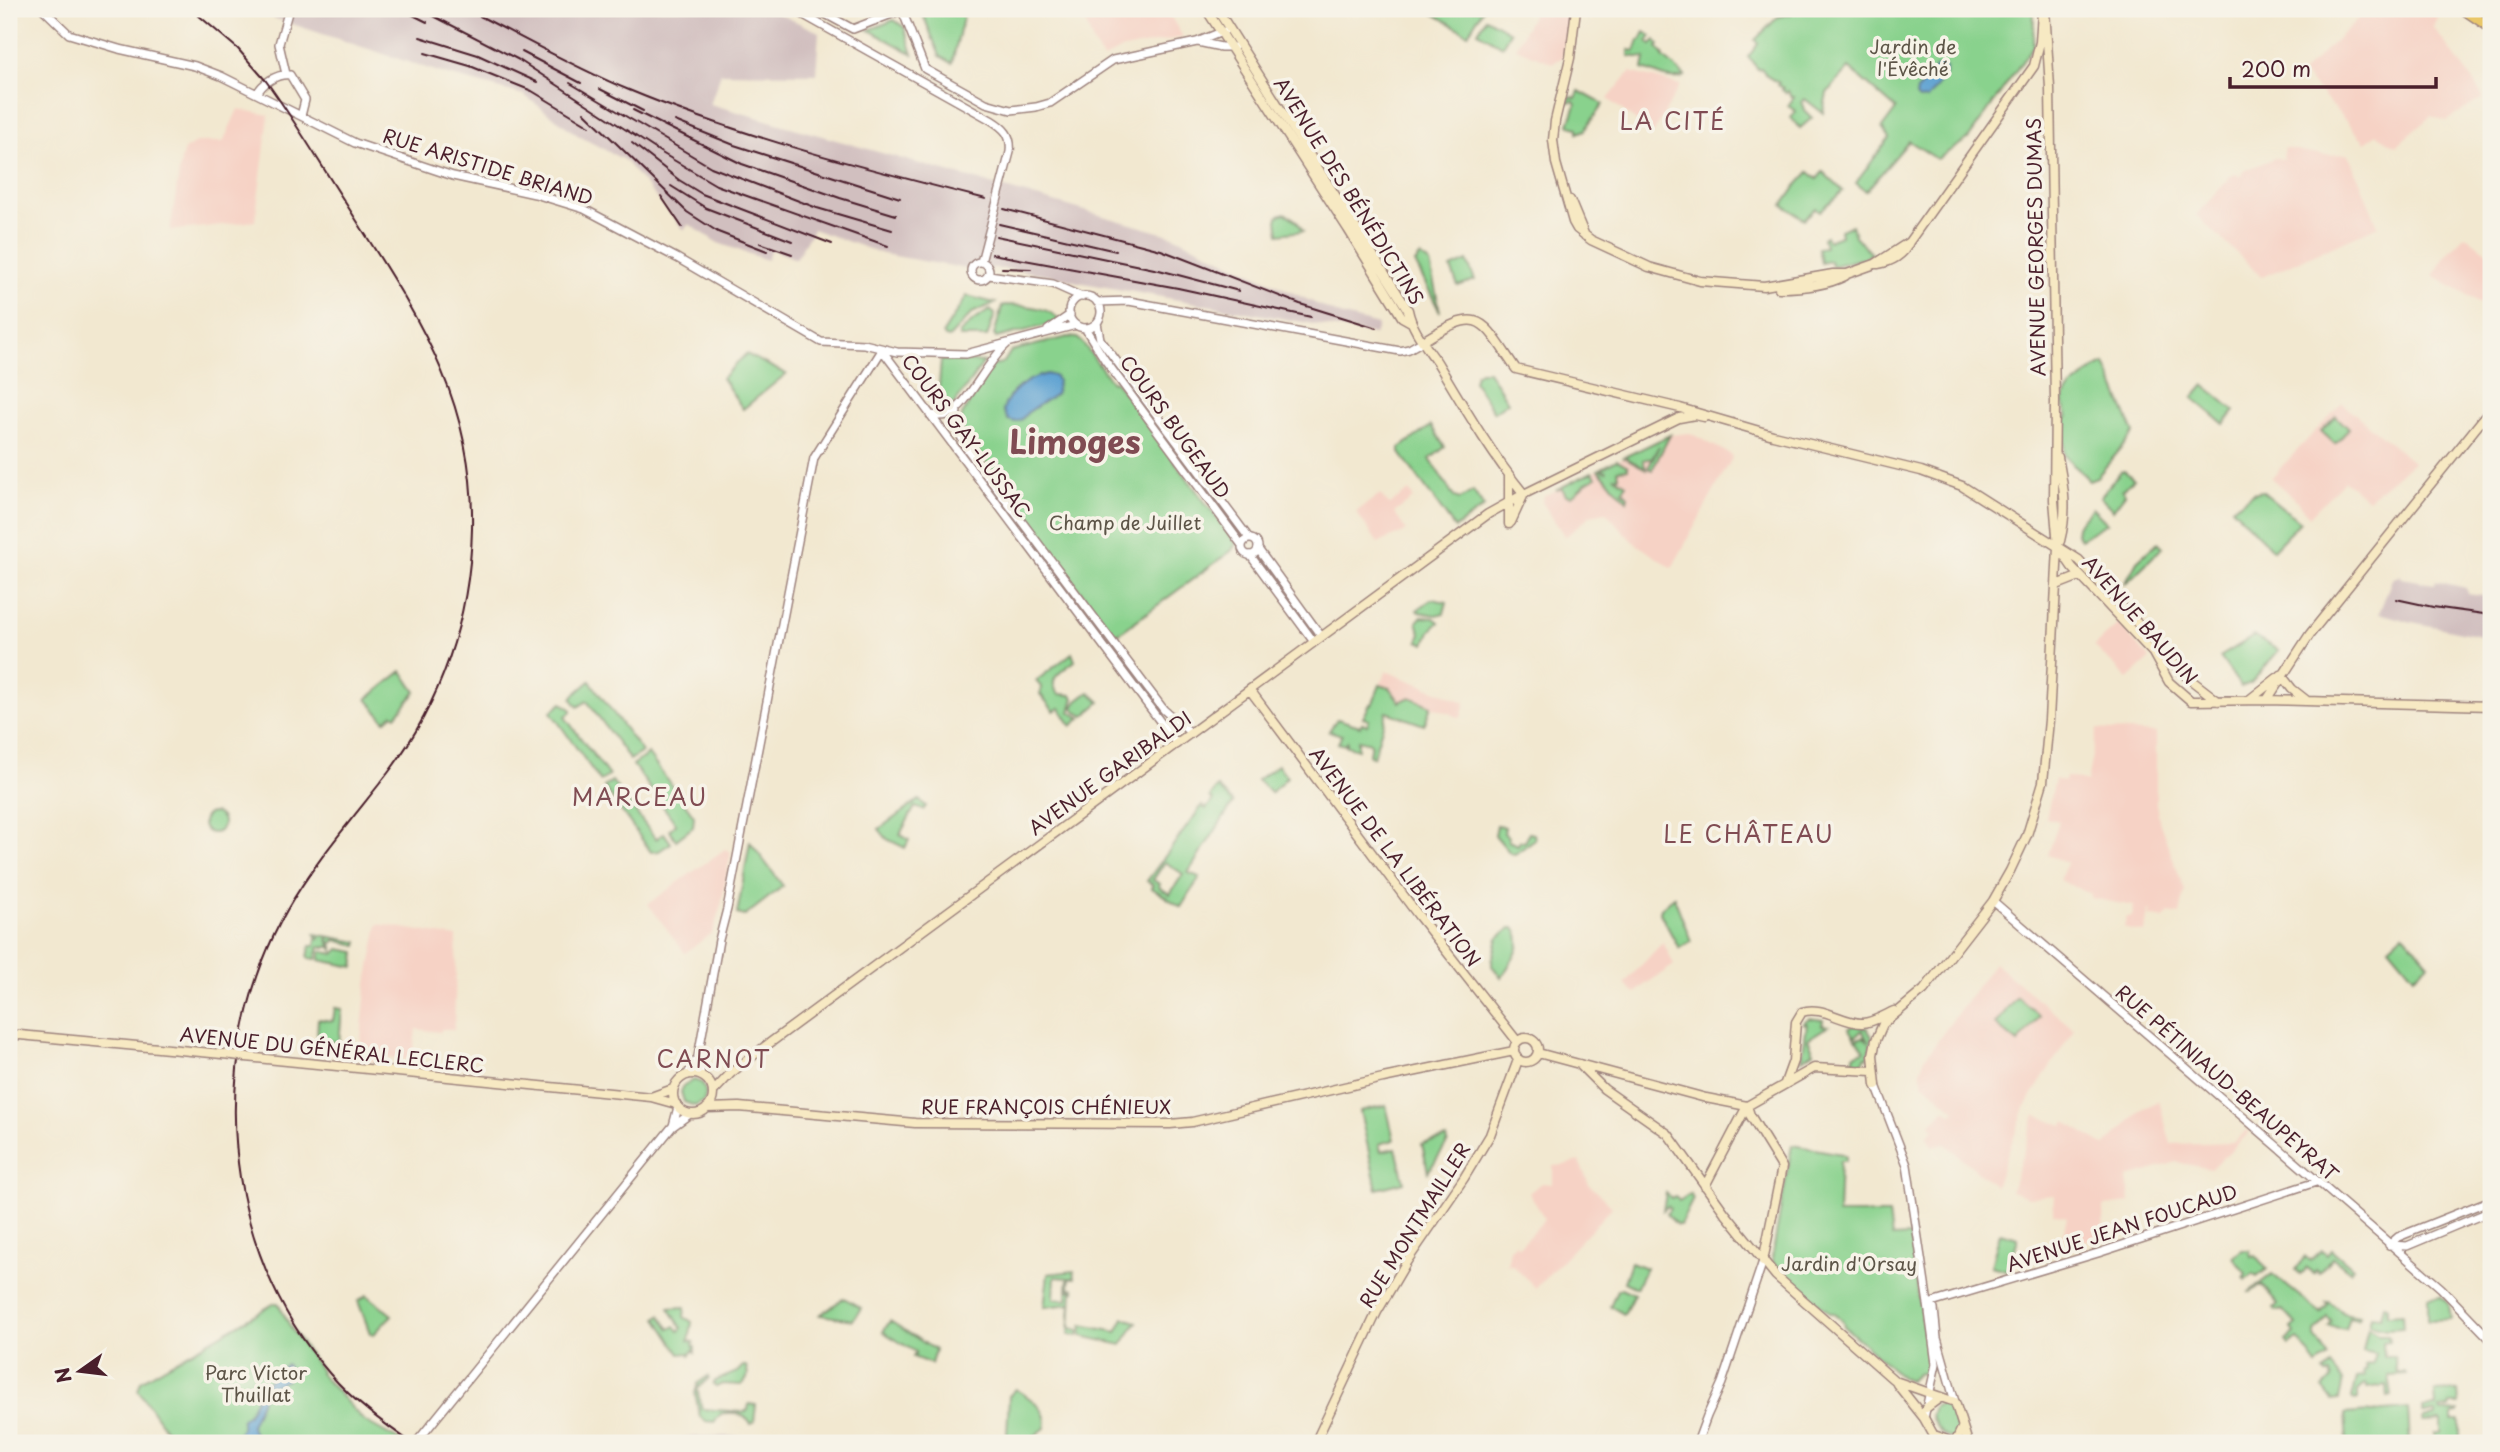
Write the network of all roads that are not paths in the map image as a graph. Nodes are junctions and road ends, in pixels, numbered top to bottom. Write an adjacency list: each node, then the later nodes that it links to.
1 (43, 9): 21 (street, RUE ARISTIDE BRIAND)
2 (289, 9): 20 (street)
3 (786, 9): 12 (street)
4 (816, 9): 5 (street)
5 (902, 9): 16 (street)
6 (1206, 9): 15 (main road)
7 (1217, 9): 15 (main road)
8 (1576, 9): 23 (main road)
9 (2043, 9): 18 (main road, AVENUE GEORGES DUMAS); 19 (main road)
10 (2463, 9): 14 (main road)
11 (2482, 9): 13 (main road)
12 (803, 11): 25 (street)
13 (2491, 14)
14 (2491, 28)
15 (1225, 30): 16 (street); 17 (main road, AVENUE DES BÉNÉDICTINS)
16 (1197, 42): 17 (street)
17 (1236, 47): 38 (main road, AVENUE DES BÉNÉDICTINS)
18 (2049, 48): 19 (main road); 52 (main road, AVENUE GEORGES DUMAS)
19 (2034, 66): 24 (main road)
20 (286, 74): 21 (street); 22 (street)
21 (257, 94): 22 (street, RUE ARISTIDE BRIAND)
22 (301, 116): 40 (street, RUE ARISTIDE BRIAND)
23 (1566, 195): 24 (main road); 24 (main road)
24 (1584, 231)
25 (981, 262): 26 (street); 26 (street)
26 (989, 275): 27 (street)
27 (1069, 293): 28 (street); 31 (street)
28 (1082, 297): 30 (street); 31 (street)
29 (1117, 301): 30 (street); 32 (street); 38 (street)
30 (1097, 302): 32 (street)
31 (1073, 303): 33 (street)
32 (1101, 313): 34 (street)
33 (1070, 314): 35 (street); 37 (street)
34 (1097, 323): 36 (street); 50 (street, COURS BUGEAUD)
35 (1076, 325): 36 (street); 37 (street, RUE ARISTIDE BRIAND)
36 (1085, 328): 51 (street, COURS BUGEAUD)
37 (1039, 334): 39 (street, RUE ARISTIDE BRIAND)
38 (1423, 341): 41 (main road); 47 (main road, AVENUE DES BÉNÉDICTINS)
39 (1005, 345): 40 (street, RUE ARISTIDE BRIAND); 42 (street)
40 (882, 349): 44 (street, COURS GAY-LUSSAC); 76 (street)
41 (1654, 404): 45 (main road); 46 (main road)
42 (957, 409): 44 (street); 66 (street, COURS GAY-LUSSAC)
43 (2491, 409): 59 (main road)
44 (930, 415): 67 (street, COURS GAY-LUSSAC)
45 (1704, 417): 46 (main road, AVENUE GARIBALDI); 52 (main road)
46 (1672, 422): 48 (main road, AVENUE GARIBALDI)
47 (1509, 475): 48 (main road, AVENUE DES BÉNÉDICTINS); 49 (main road)
48 (1524, 494): 49 (main road, AVENUE GARIBALDI); 49 (main road)
49 (1509, 503): 57 (main road, AVENUE GARIBALDI)
50 (1249, 538): 51 (street); 53 (street)
51 (1241, 544): 54 (street)
52 (2058, 547): 55 (main road, AVENUE BAUDIN); 56 (main road, AVENUE GEORGES DUMAS); 62 (main road, AVENUE BAUDIN)
53 (1258, 550): 54 (street); 57 (street)
54 (1250, 555): 58 (street)
55 (2080, 576): 56 (main road); 62 (main road, AVENUE BAUDIN)
56 (2057, 585): 68 (main road, AVENUE GEORGES DUMAS)
57 (1321, 636): 58 (main road, AVENUE GARIBALDI)
58 (1314, 642): 60 (main road, AVENUE GARIBALDI)
59 (2281, 675): 61 (main road); 63 (main road); 64 (main road)
60 (1250, 690): 66 (main road, AVENUE GARIBALDI); 73 (main road, AVENUE DE LA LIBÉRATION)
61 (2267, 700): 63 (main road, AVENUE BAUDIN); 64 (main road, AVENUE BAUDIN)
62 (2218, 701): 63 (main road, AVENUE BAUDIN)
63 (2249, 701)
64 (2309, 702): 65 (main road, AVENUE BAUDIN)
65 (2491, 706)
66 (1191, 733): 67 (main road, AVENUE GARIBALDI)
67 (1177, 744): 83 (main road, AVENUE GARIBALDI)
68 (1993, 901): 69 (main road, AVENUE GEORGES DUMAS); 98 (street, RUE PÉTINIAUD-BEAUPEYRAT)
69 (1882, 1020): 70 (main road, AVENUE GEORGES DUMAS); 72 (main road)
70 (1866, 1023): 72 (main road); 78 (main road)
71 (9, 1034): 91 (main road, AVENUE DU GÉNÉRAL LECLERC, bridge)
72 (1874, 1036): 81 (main road)
73 (1517, 1041): 74 (main road); 75 (main road)
74 (1514, 1051): 77 (main road); 94 (main road, RUE FRANÇOIS CHÉNIEUX)
75 (1538, 1053): 77 (main road); 79 (main road)
76 (698, 1057): 84 (street); 85 (street)
77 (1518, 1060): 117 (main road, RUE MONTMAILLER)
78 (1793, 1061): 80 (main road); 86 (main road)
79 (1579, 1064): 82 (main road); 90 (main road)
80 (1809, 1070): 81 (main road); 86 (main road)
81 (1873, 1071): 87 (main road)
82 (1607, 1072): 90 (main road); 92 (main road)
83 (731, 1073): 85 (main road, AVENUE GARIBALDI); 89 (main road, AVENUE GARIBALDI)
84 (687, 1075): 85 (main road); 88 (main road)
85 (704, 1078): 89 (main road)
86 (1785, 1083): 92 (main road)
87 (1876, 1086): 104 (street)
88 (673, 1089): 91 (main road, AVENUE DU GÉNÉRAL LECLERC); 93 (main road)
89 (713, 1093): 94 (main road, RUE FRANÇOIS CHÉNIEUX); 95 (main road)
90 (1610, 1093): 99 (main road)
91 (651, 1097): 93 (main road, AVENUE DU GÉNÉRAL LECLERC)
92 (1747, 1105): 99 (main road); 103 (main road)
93 (677, 1106): 96 (main road); 97 (street)
94 (739, 1107): 95 (main road, RUE FRANÇOIS CHÉNIEUX)
95 (707, 1108): 96 (main road)
96 (690, 1114): 97 (street)
97 (673, 1127): 116 (street)
98 (2316, 1182): 102 (street, RUE PÉTINIAUD-BEAUPEYRAT); 104 (street, AVENUE JEAN FOUCAUD)
99 (1705, 1186): 103 (main road)
100 (2491, 1200): 102 (street)
101 (2491, 1212): 102 (street)
102 (2389, 1245): 105 (street, RUE PÉTINIAUD-BEAUPEYRAT)
103 (1763, 1261): 107 (main road); 118 (street)
104 (1928, 1304): 106 (street); 111 (street)
105 (2489, 1336)
106 (1934, 1375): 108 (street); 109 (street)
107 (1895, 1381): 108 (main road); 113 (main road)
108 (1917, 1390): 109 (main road)
109 (1930, 1393): 110 (main road); 112 (street)
110 (1941, 1397): 111 (main road); 112 (main road)
111 (1955, 1402): 114 (main road)
112 (1926, 1408): 113 (street)
113 (1924, 1418): 115 (main road)
114 (1962, 1428): 115 (main road); 119 (main road)
115 (1937, 1441)
116 (416, 1443)
117 (1315, 1443)
118 (1698, 1443)
119 (1968, 1443)

